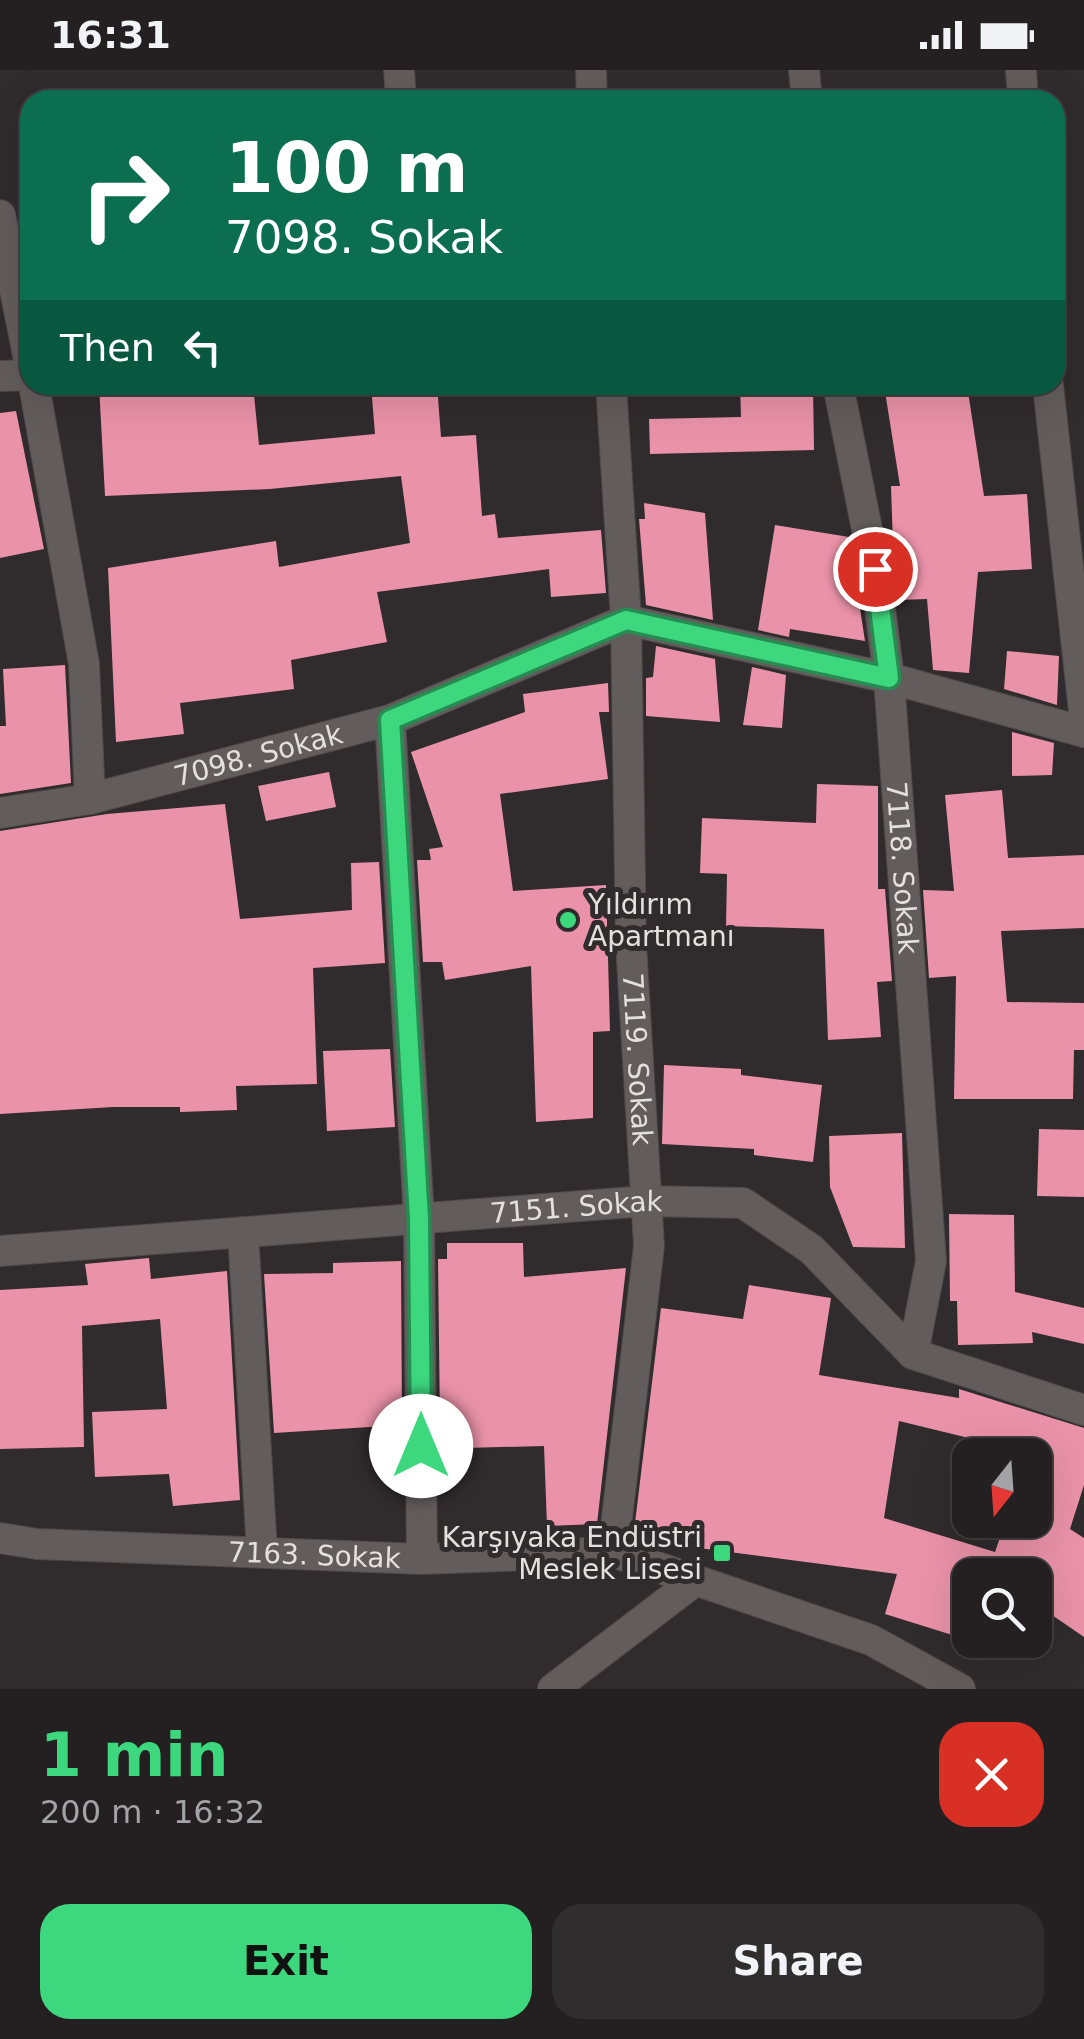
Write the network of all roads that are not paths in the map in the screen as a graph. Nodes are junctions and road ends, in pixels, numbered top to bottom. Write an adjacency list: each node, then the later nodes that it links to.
1 (0, 215): 2 (street)
2 (20, 315)
3 (36, 395): 14 (street)
4 (611, 395): 9 (street, 7119. Sokak)
5 (840, 395): 10 (street, 7118. Sokak)
6 (1049, 395): 8 (street)
7 (1084, 445): 8 (street)
8 (1053, 446): 11 (street)
9 (626, 620): 10 (street); 12 (street, 7098. Sokak); 16 (street, 7119. Sokak)
10 (889, 678): 13 (street); 20 (street, 7118. Sokak)
11 (1084, 711)
12 (390, 720): 14 (street, 7098. Sokak); 17 (street)
13 (1084, 732)
14 (90, 799): 15 (street, 7098. Sokak)
15 (0, 813)
16 (646, 1201): 17 (street, 7151. Sokak); 20 (street, 7151. Sokak); 24 (street, 7119. Sokak)
17 (419, 1219): 18 (street, 7151. Sokak); 25 (street)
18 (243, 1232): 19 (street, 7151. Sokak); 23 (street)
19 (0, 1252)
20 (913, 1354): 21 (street, 7151. Sokak)
21 (1084, 1410)
22 (0, 1538): 23 (street, 7163. Sokak)
23 (262, 1552): 25 (street, 7163. Sokak)
24 (612, 1552): 25 (street, 7163. Sokak); 26 (street, 7163. Sokak)
25 (422, 1559)
26 (696, 1580): 27 (street); 28 (street, 7163. Sokak)
27 (553, 1689)
28 (960, 1689)

